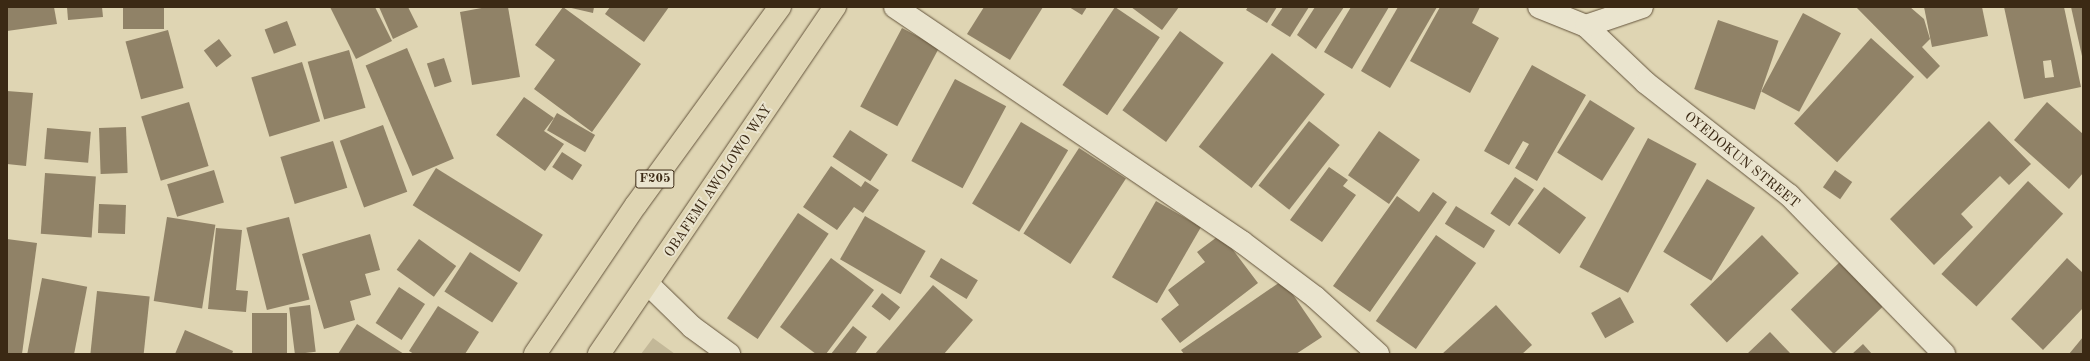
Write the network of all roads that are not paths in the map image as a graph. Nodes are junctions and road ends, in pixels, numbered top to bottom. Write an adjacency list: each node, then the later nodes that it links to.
1 (780, 7): 8 (main road, F205)
2 (835, 7): 7 (main road, OBAFEMI AWOLOWO WAY)
3 (895, 7): 11 (street)
4 (1538, 7): 6 (street, OYEDOKUN STREET)
5 (1642, 7): 6 (street)
6 (1586, 26): 12 (street, OYEDOKUN STREET)
7 (649, 285): 9 (main road, OBAFEMI AWOLOWO WAY); 10 (street)
8 (535, 354)
9 (599, 354)
10 (729, 354)
11 (1378, 354)
12 (1944, 354)

